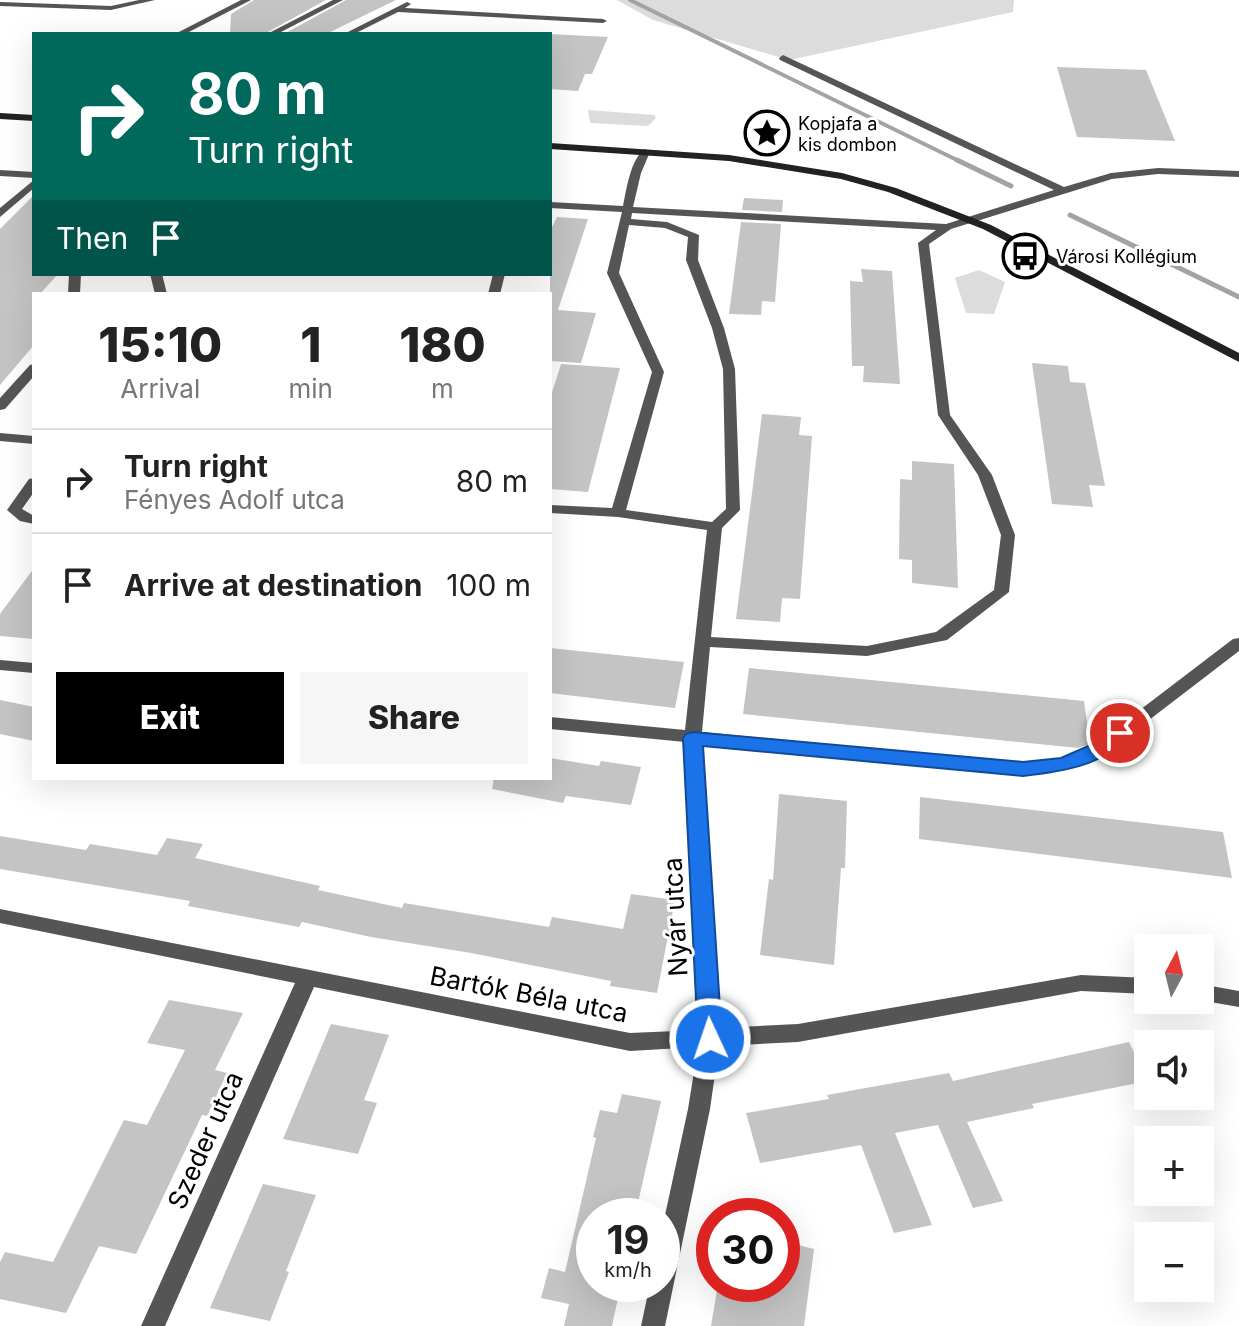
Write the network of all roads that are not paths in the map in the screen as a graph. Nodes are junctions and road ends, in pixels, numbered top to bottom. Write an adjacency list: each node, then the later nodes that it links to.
1 (151, 0): 5 (street)
2 (247, 0): 8 (street)
3 (339, 0): 9 (street)
4 (411, 0): 6 (street)
5 (0, 4)
6 (400, 10): 7 (street); 10 (street)
7 (603, 21)
8 (183, 32)
9 (275, 32)
10 (352, 32)
11 (783, 58): 20 (street)
12 (0, 116): 13 (street)
13 (32, 118)
14 (552, 146): 15 (street)
15 (645, 152): 23 (street); 24 (street)
16 (0, 173): 18 (street)
17 (1239, 174): 20 (street)
18 (32, 175)
19 (32, 185): 22 (street)
20 (1064, 191): 24 (street)
21 (552, 205): 23 (street)
22 (0, 214)
23 (627, 216): 25 (street); 33 (street); 35 (street)
24 (970, 219): 25 (street); 26 (street)
25 (947, 227): 36 (street)
26 (1239, 358)
27 (32, 370): 28 (street)
28 (0, 406)
29 (0, 437): 30 (street)
30 (32, 440)
31 (32, 485): 34 (street)
32 (552, 509): 33 (street)
33 (618, 513): 35 (street)
34 (32, 519)
35 (715, 527): 36 (street, Nyár utca)
36 (703, 642): 41 (street, Nyár utca)
37 (1239, 643): 41 (street)
38 (0, 665): 39 (street)
39 (32, 668)
40 (552, 723): 41 (street)
41 (693, 738): 47 (street, Nyár utca)
42 (0, 916): 43 (street, Bartók Béla utca)
43 (308, 977): 47 (street, Bartók Béla utca); 48 (street, Szeder utca)
44 (1134, 985): 47 (street, Bartók Béla utca)
45 (1214, 995): 46 (street)
46 (1239, 999)
47 (710, 1039): 49 (street, Nyár utca)
48 (153, 1326)
49 (653, 1326)

